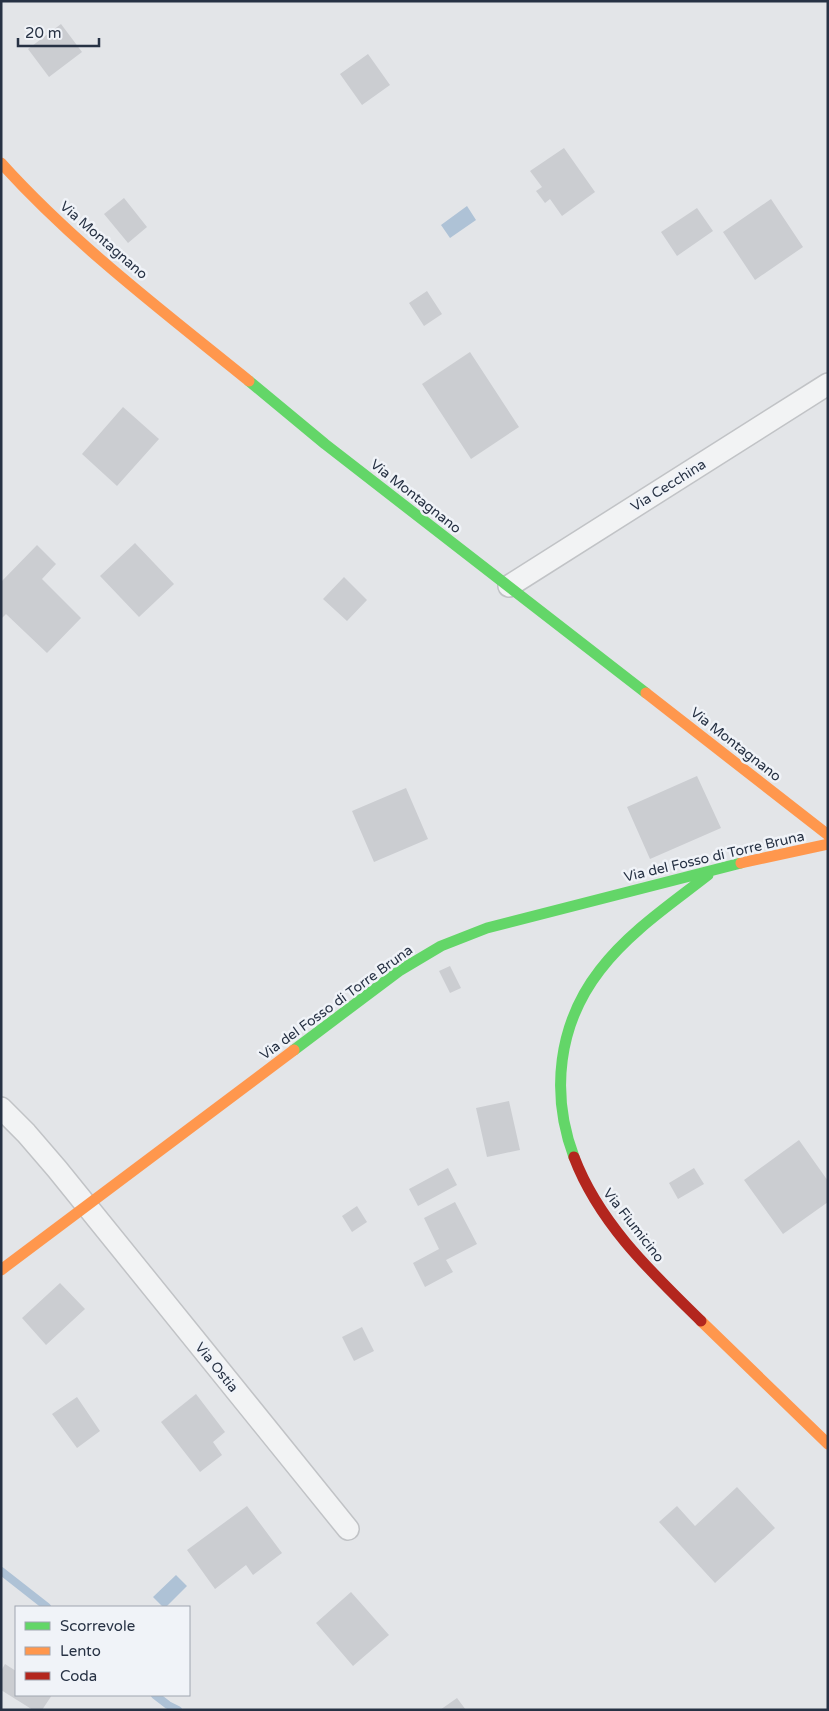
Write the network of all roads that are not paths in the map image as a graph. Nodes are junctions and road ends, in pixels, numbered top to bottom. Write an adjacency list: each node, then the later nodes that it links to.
1 (1, 162): 3 (street, Via Montagnano)
2 (828, 384): 3 (street, Via Cecchina)
3 (508, 586): 4 (street, Via Montagnano)
4 (828, 835)
5 (828, 844): 6 (street, Via del Fosso di Torre Bruna)
6 (715, 869): 8 (street, Via del Fosso di Torre Bruna); 10 (street, Via Fiumicino)
7 (1, 1108): 8 (street, Via Ostia)
8 (86, 1206): 9 (street, Via del Fosso di Torre Bruna); 11 (street, Via Ostia)
9 (1, 1270)
10 (828, 1444)
11 (348, 1529)

